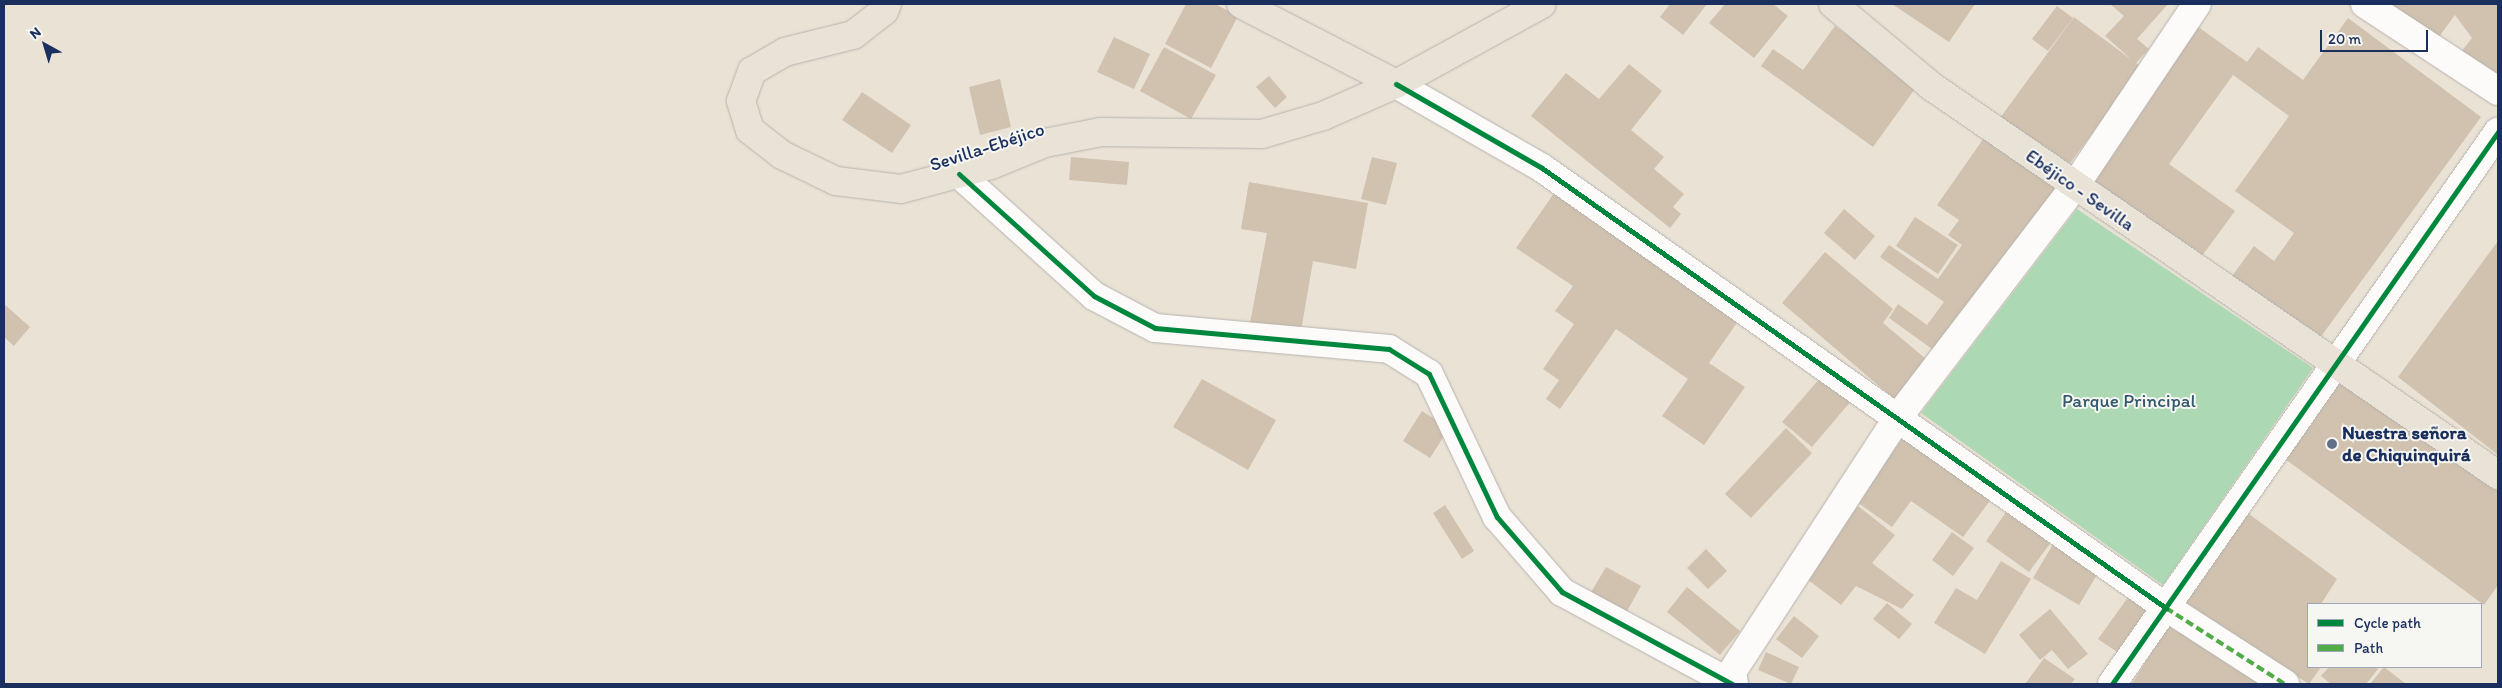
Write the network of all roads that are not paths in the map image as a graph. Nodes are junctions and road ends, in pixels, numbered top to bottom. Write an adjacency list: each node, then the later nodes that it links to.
1 (887, 4): 10 (main road, Sevilla-Ebéjico)
2 (1241, 4): 7 (main road)
3 (1542, 4): 7 (main road)
4 (1833, 4): 11 (main road, Ebéjico - Sevilla)
5 (2197, 4): 11 (street)
6 (2365, 4): 8 (street)
7 (1396, 84): 10 (main road, Sevilla-Ebéjico); 13 (street)
8 (2498, 91)
9 (2498, 132): 12 (street)
10 (960, 174): 16 (street)
11 (2074, 187): 12 (main road, Ebéjico - Sevilla); 13 (street)
12 (2336, 364): 14 (main road, Ebéjico - Sevilla); 15 (street)
13 (1898, 416): 15 (street); 16 (street)
14 (2498, 475)
15 (2166, 608): 17 (street); 18 (street)
16 (1733, 684)
17 (2112, 684)
18 (2285, 684)

